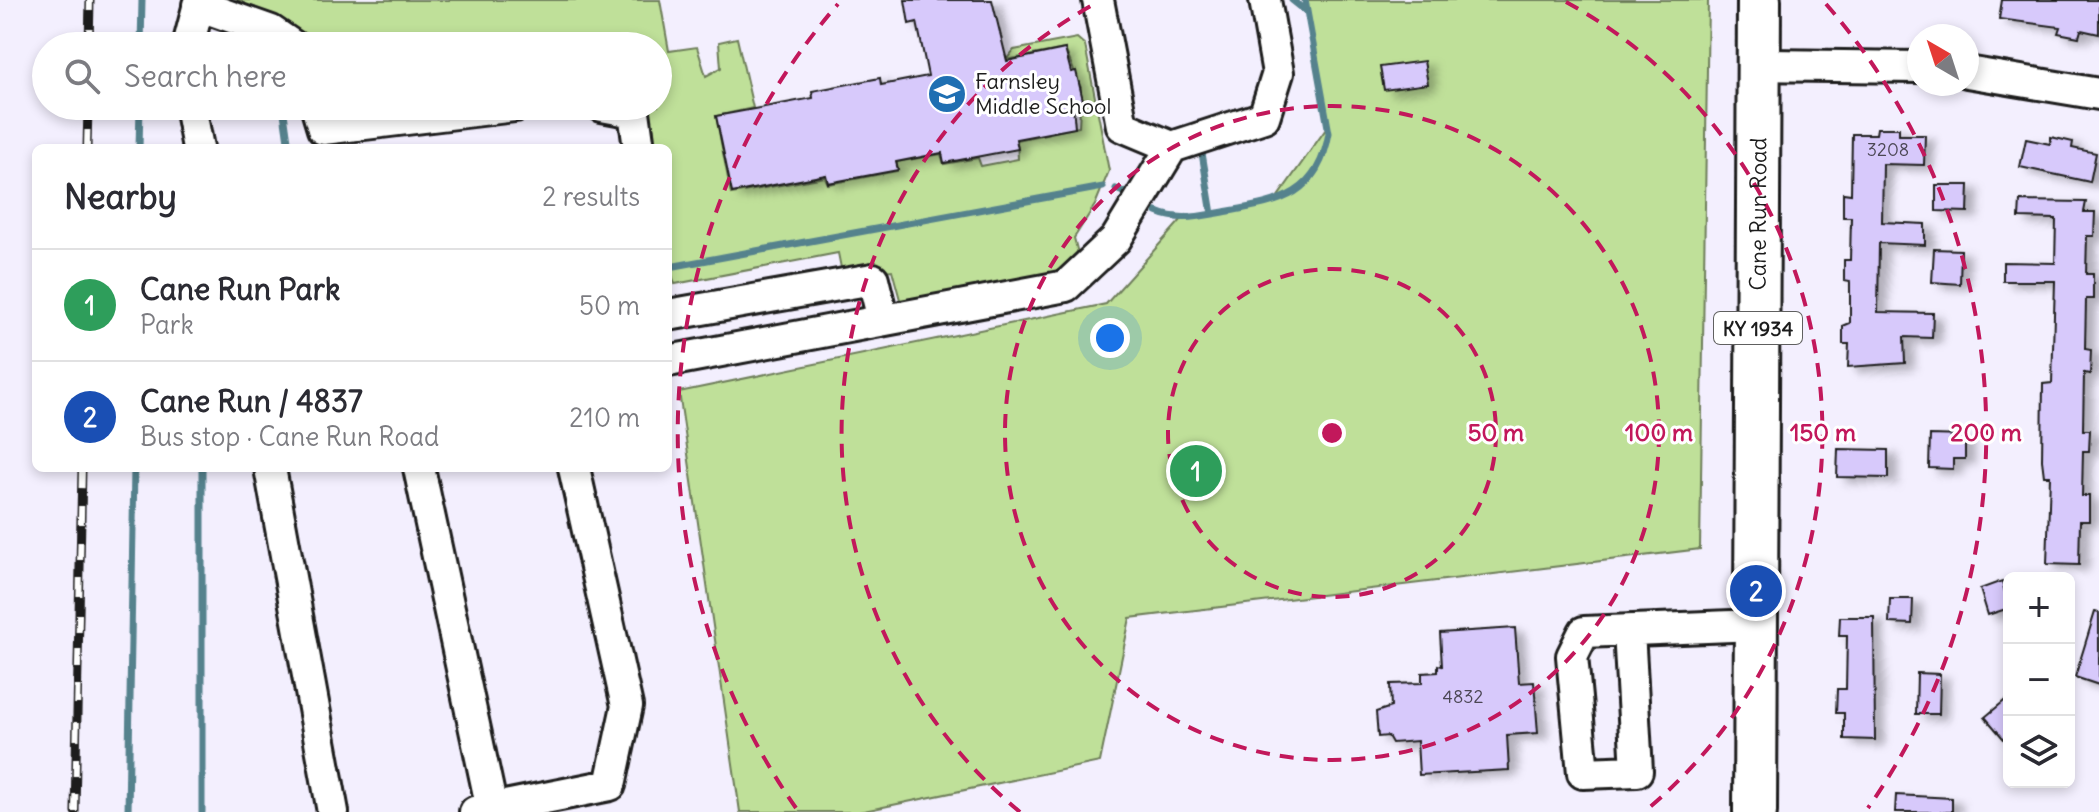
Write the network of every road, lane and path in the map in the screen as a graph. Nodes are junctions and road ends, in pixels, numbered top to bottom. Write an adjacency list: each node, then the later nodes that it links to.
1 (1098, 0): 17 (street)
2 (1265, 0): 17 (street)
3 (1759, 0): 7 (highway, Cane Run Road / KY 1934)
4 (199, 2): 5 (street); 6 (street)
5 (192, 32)
6 (272, 32)
7 (1759, 65): 8 (street); 24 (highway, Cane Run Road / KY 1934)
8 (1907, 67)
9 (1979, 74): 10 (street)
10 (2099, 94)
11 (193, 120): 15 (street)
12 (320, 120): 13 (street)
13 (398, 120)
14 (635, 120): 16 (street)
15 (197, 144)
16 (638, 144)
17 (1172, 147): 19 (street)
18 (672, 314): 19 (street)
19 (883, 320): 20 (street)
20 (672, 358)
21 (271, 472): 27 (street)
22 (420, 472): 26 (street)
23 (575, 472): 26 (street)
24 (1756, 625): 25 (street); 28 (highway, Cane Run Road / KY 1934)
25 (1629, 631): 25 (street)
26 (483, 810)
27 (333, 812)
28 (1755, 812)

